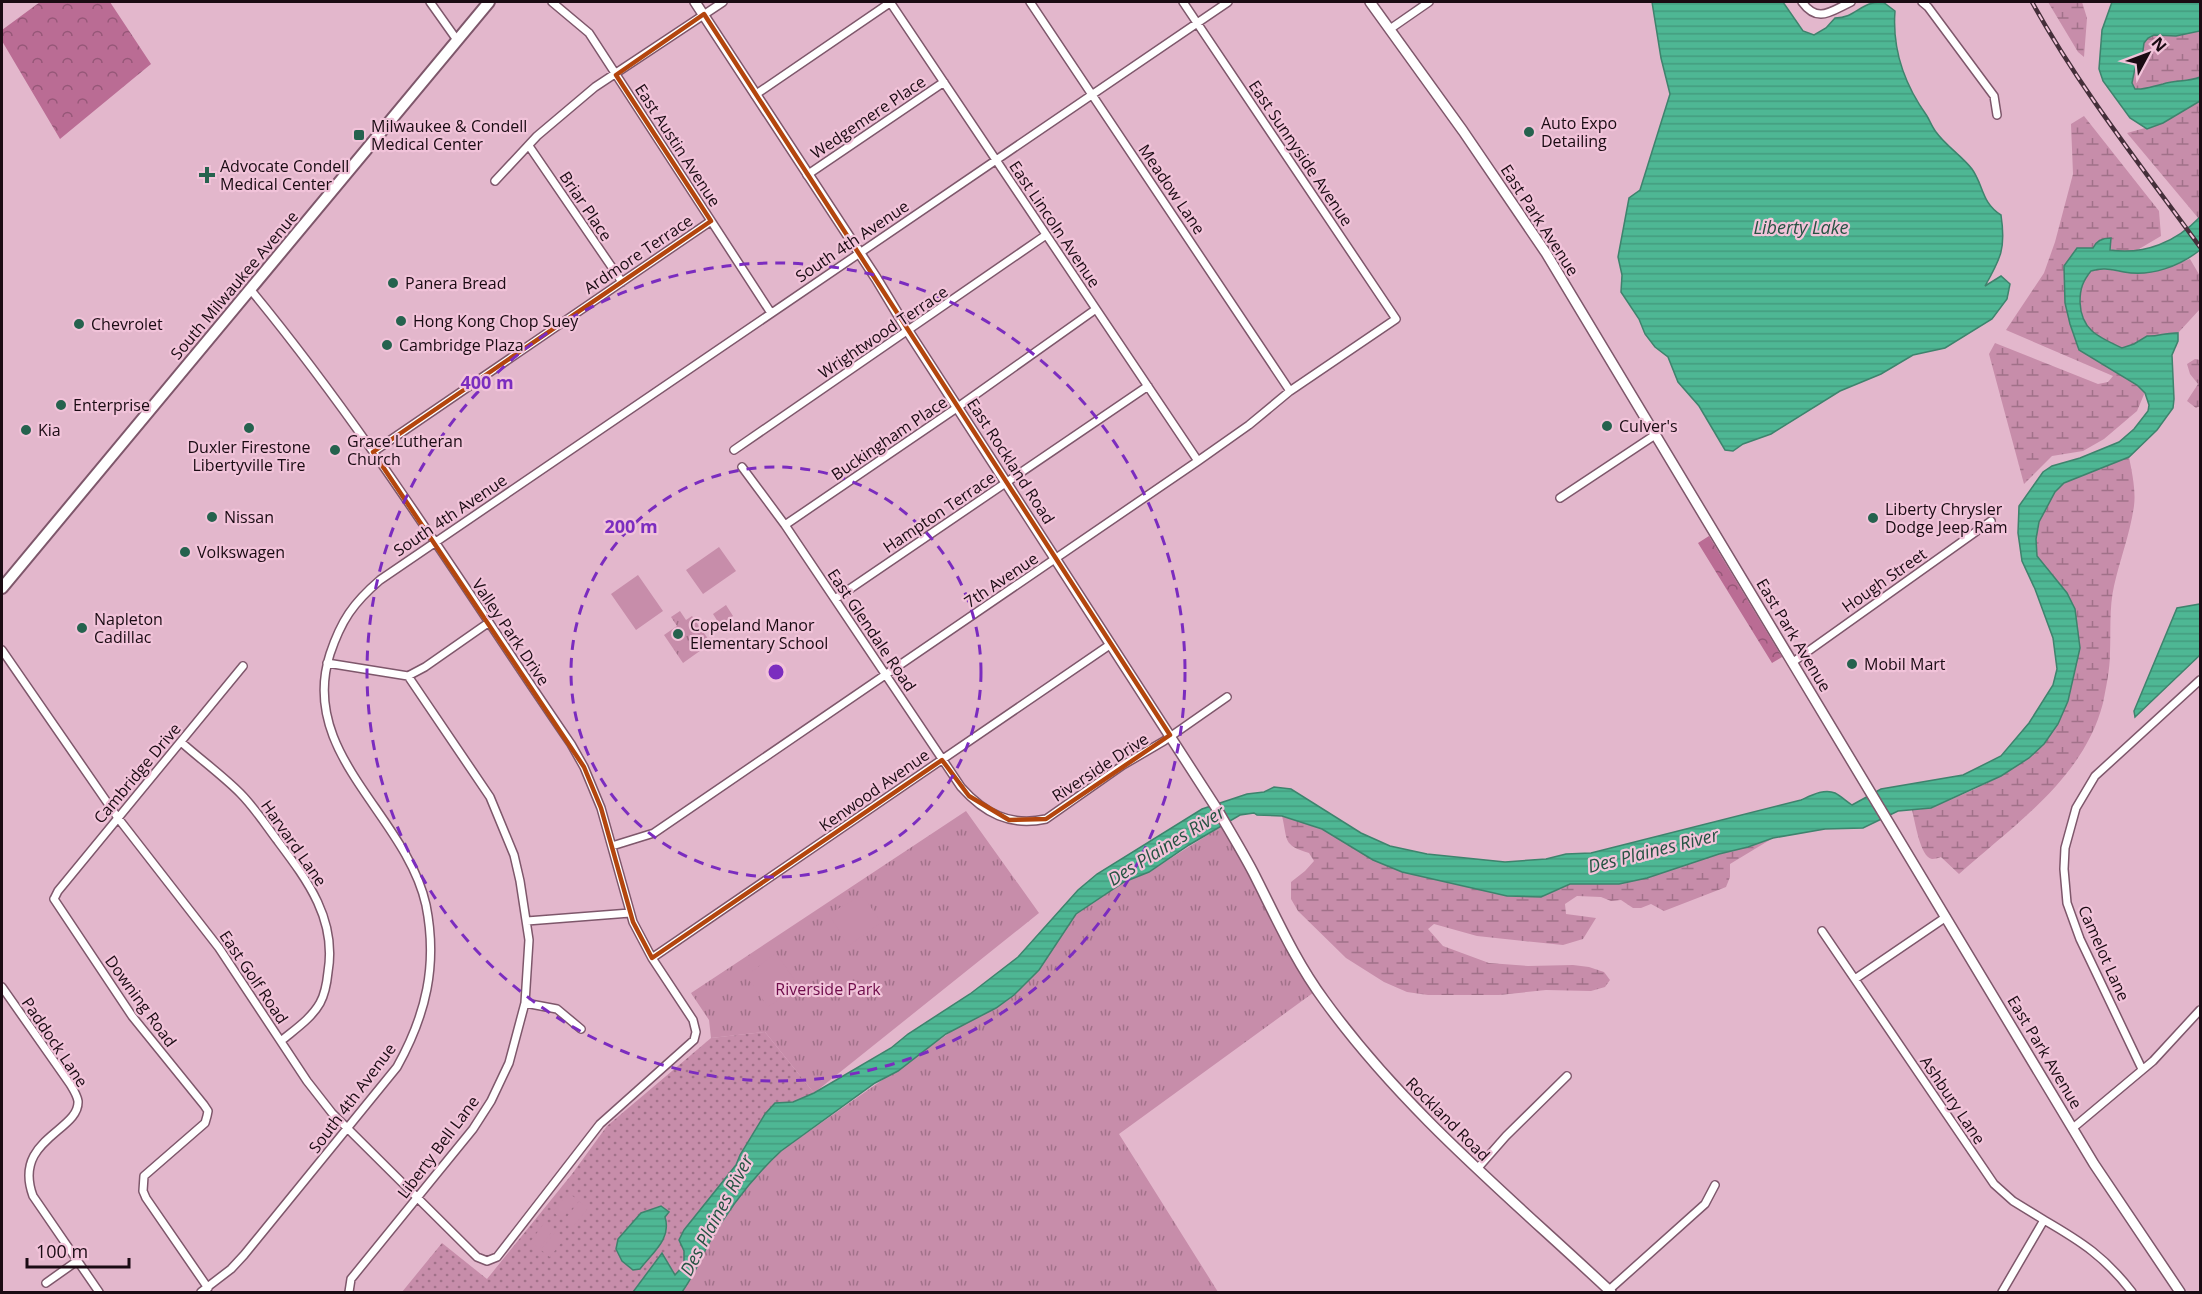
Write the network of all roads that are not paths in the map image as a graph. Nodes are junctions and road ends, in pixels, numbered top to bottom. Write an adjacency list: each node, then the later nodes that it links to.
1 (430, 2): 18 (street)
2 (489, 2): 18 (main road, South Milwaukee Avenue)
3 (552, 2): 19 (street, East Austin Avenue)
4 (695, 2): 15 (street, East Rockland Road)
5 (723, 2): 15 (street)
6 (890, 2): 20 (street, East Lincoln Avenue); 22 (street)
7 (1030, 2): 21 (street, Meadow Lane)
8 (1183, 2): 16 (street, East Sunnyside Avenue)
9 (1228, 2): 16 (street, South 4th Avenue)
10 (1370, 2): 17 (street, East Park Avenue)
11 (1429, 2): 17 (street)
12 (1802, 2): 13 (street)
13 (1851, 2)
14 (1922, 2): 23 (street)
15 (704, 14): 19 (street); 22 (street, East Rockland Road)
16 (1198, 23): 21 (street, South 4th Avenue); 35 (street, East Sunnyside Avenue)
17 (1390, 29): 40 (street, East Park Avenue)
18 (457, 40): 32 (main road, South Milwaukee Avenue)
19 (616, 75): 24 (street); 28 (street, East Austin Avenue)
20 (944, 82): 25 (street, East Lincoln Avenue); 26 (street, Wedgemere Place)
21 (1092, 93): 25 (street, South 4th Avenue); 38 (street, Meadow Lane)
22 (755, 96): 26 (street, East Rockland Road)
23 (1997, 115)
24 (529, 146): 27 (street); 31 (street, Briar Place)
25 (996, 159): 29 (street, East Lincoln Avenue); 30 (street, South 4th Avenue)
26 (807, 175): 30 (street, East Rockland Road)
27 (495, 182)
28 (711, 221): 31 (street, Ardmore Terrace); 34 (street, East Austin Avenue)
29 (1046, 235): 33 (street, East Lincoln Avenue); 36 (street, Wrightwood Terrace)
30 (860, 253): 34 (street, South 4th Avenue); 36 (street, East Rockland Road)
31 (621, 282): 42 (street, Ardmore Terrace)
32 (250, 289): 42 (street, Valley Park Drive); 51 (main road, South Milwaukee Avenue)
33 (1096, 309): 37 (street, East Lincoln Avenue); 39 (street, Buckingham Place)
34 (771, 313): 49 (street, South 4th Avenue)
35 (1396, 319): 38 (street, 7th Avenue)
36 (908, 331): 39 (street, East Rockland Road); 41 (street, Wrightwood Terrace)
37 (1148, 386): 43 (street, East Lincoln Avenue); 45 (street, Hampton Terrace)
38 (1290, 392): 43 (street, 7th Avenue)
39 (958, 408): 45 (street, East Rockland Road); 48 (street, Buckingham Place)
40 (1655, 435): 46 (street); 56 (street, East Park Avenue)
41 (734, 450)
42 (373, 453): 49 (street, Valley Park Drive)
43 (1198, 461): 50 (street, 7th Avenue)
44 (742, 467): 48 (street, East Glendale Road)
45 (1007, 482): 50 (street, East Rockland Road); 52 (street, Hampton Terrace)
46 (1560, 498)
47 (1991, 521): 56 (street, Hough Street)
48 (784, 525): 52 (street, East Glendale Road)
49 (434, 543): 53 (street, Valley Park Drive); 57 (street, South 4th Avenue)
50 (1056, 559): 54 (street, East Rockland Road); 59 (street, 7th Avenue)
51 (2, 588)
52 (835, 599): 59 (street, East Glendale Road)
53 (488, 623): 60 (street); 68 (street, Valley Park Drive)
54 (1111, 644): 63 (street, East Rockland Road); 65 (street, Kenwood Avenue)
55 (2, 650): 67 (street, East Golf Road)
56 (1793, 662): 71 (street, East Park Avenue)
57 (327, 663): 60 (street); 87 (street, South 4th Avenue)
58 (243, 666): 64 (street, Cambridge Drive)
59 (886, 675): 65 (street, East Glendale Road); 68 (street, 7th Avenue)
60 (408, 676): 72 (street, Liberty Bell Lane)
61 (2200, 680): 82 (street, Camelot Lane)
62 (1227, 697): 63 (street, Riverside Drive)
63 (1170, 735): 66 (street, Riverside Drive); 74 (street, East Rockland Road)
64 (181, 742): 67 (street, Cambridge Drive); 81 (street, Harvard Lane)
65 (942, 760): 66 (street, East Glendale Road); 75 (street, Kenwood Avenue)
66 (980, 806)
67 (118, 819): 69 (street, Cambridge Drive); 81 (street, East Golf Road)
68 (612, 846): 70 (street, Valley Park Drive)
69 (52, 898): 84 (street, Downing Road)
70 (630, 913): 72 (street); 75 (street, Valley Park Drive)
71 (1946, 917): 76 (street); 86 (street, East Park Avenue)
72 (527, 921): 78 (street, Liberty Bell Lane)
73 (1822, 931): 76 (street, Ashbury Lane)
74 (1290, 944): 88 (street, Rockland Road)
75 (652, 958): 92 (street, Valley Park Drive)
76 (1855, 980): 91 (street, Ashbury Lane)
77 (2, 987): 93 (street, Paddock Lane)
78 (525, 1003): 80 (street); 90 (street, Liberty Bell Lane)
79 (2200, 1010): 82 (street)
80 (581, 1029)
81 (281, 1041): 87 (street, East Golf Road)
82 (2142, 1069): 86 (street)
83 (1567, 1076): 88 (street)
84 (207, 1116): 85 (street); 95 (street)
85 (216, 1116)
86 (2073, 1128): 101 (street, East Park Avenue)
87 (348, 1129): 90 (street, East Golf Road); 95 (street, South 4th Avenue)
88 (1477, 1169): 96 (street, Rockland Road)
89 (1715, 1185): 96 (street)
90 (417, 1198): 92 (street, East Golf Road); 98 (street, Liberty Bell Lane)
91 (2044, 1220): 99 (street); 100 (street, Ashbury Lane)
92 (516, 1232)
93 (77, 1260): 94 (street); 97 (street, Paddock Lane)
94 (46, 1283)
95 (204, 1290)
96 (1610, 1291)
97 (99, 1293)
98 (349, 1293)
99 (2001, 1293)
100 (2132, 1293)
101 (2180, 1293)

